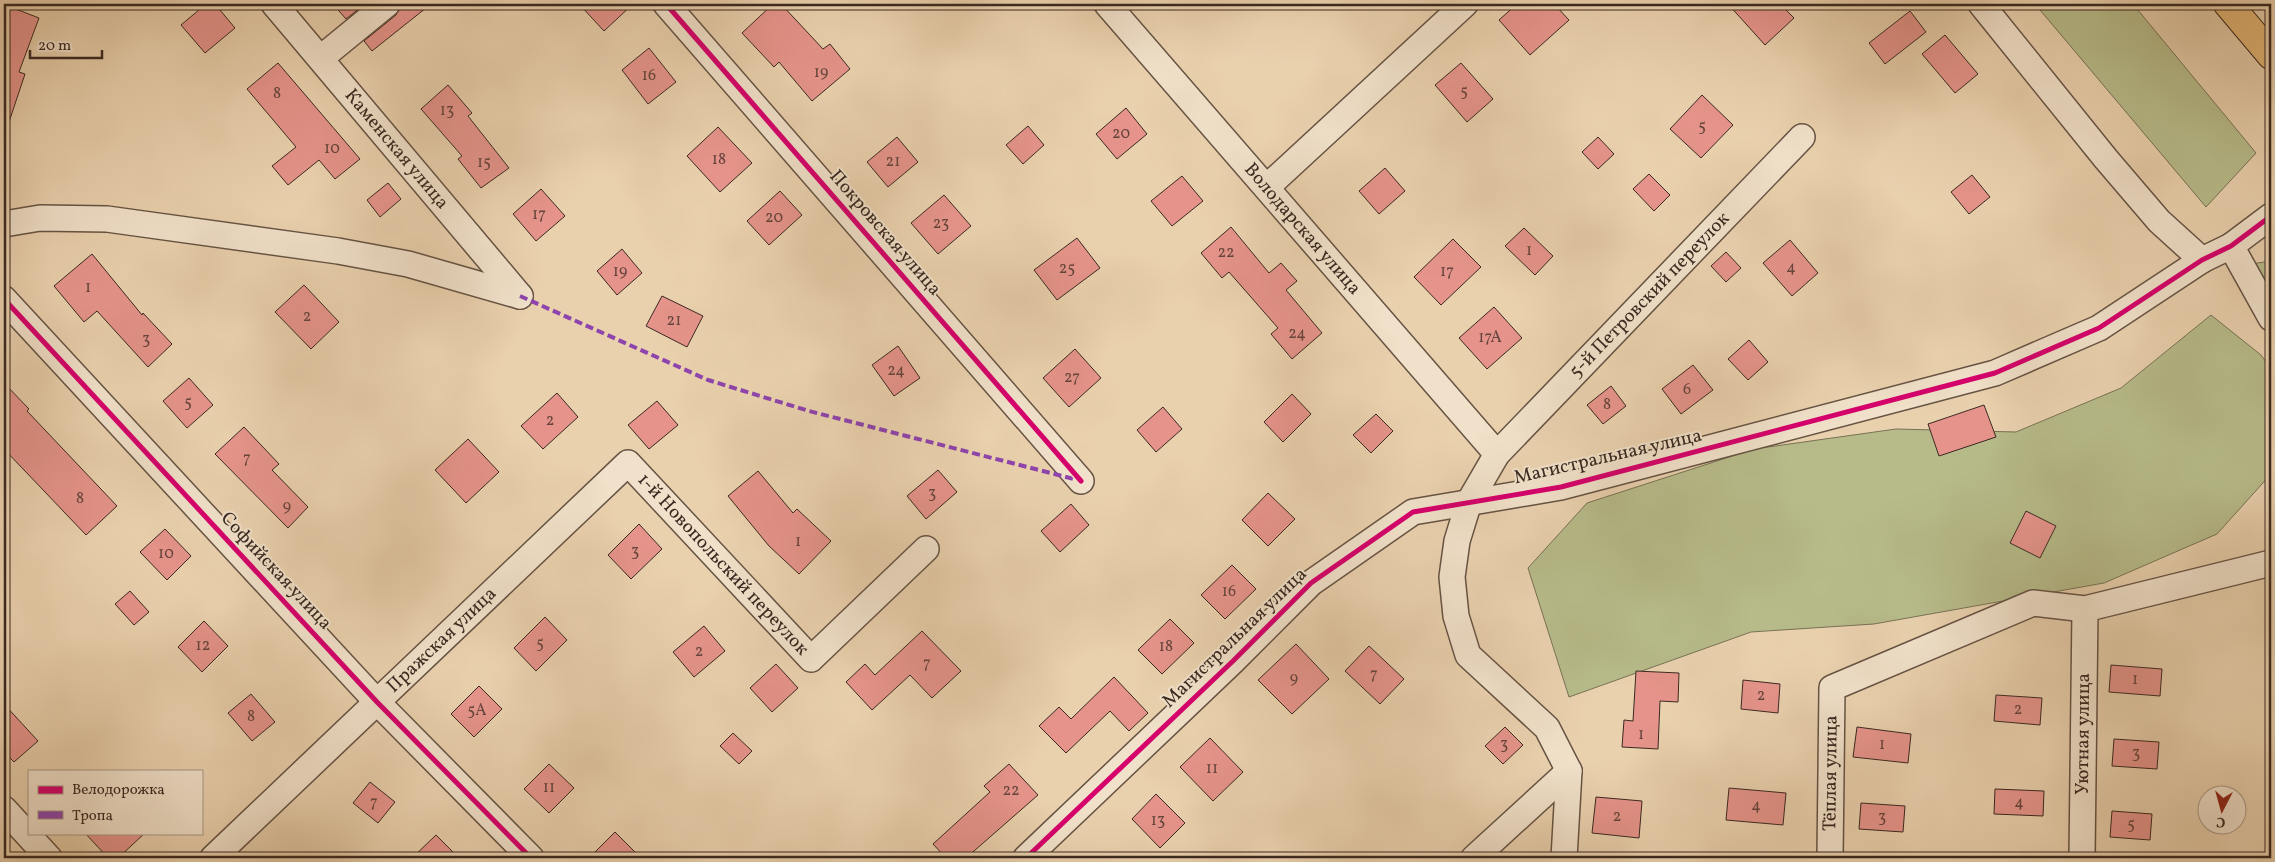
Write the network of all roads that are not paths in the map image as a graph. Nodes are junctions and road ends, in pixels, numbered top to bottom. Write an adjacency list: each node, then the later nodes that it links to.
1 (274, 4): 9 (street, Каменская улица)
2 (387, 4): 9 (street)
3 (666, 4): 20 (street, Покровская улица)
4 (1107, 4): 11 (street, Володарская улица)
5 (1466, 4): 11 (street)
6 (1981, 4): 15 (street)
7 (2228, 4): 8 (main road)
8 (2271, 55)
9 (321, 58): 13 (street, Каменская улица)
10 (1802, 137): 18 (street, 5-й Петровский переулок)
11 (1267, 187): 18 (street, Володарская улица)
12 (2271, 216): 14 (street, Магистральная улица)
13 (4, 224)
14 (2230, 246): 15 (street, Магистральная улица); 17 (street)
15 (2202, 260): 21 (street, Магистральная улица)
16 (4, 299): 25 (street, Софийская улица)
17 (2271, 318)
18 (1497, 454): 21 (street, 5-й Петровский переулок)
19 (628, 463): 22 (street, 1-й Новопольский переулок); 25 (street, Пражская улица)
20 (1081, 481)
21 (1469, 502): 26 (street, 5-й Петровский переулок); 31 (street, Магистральная улица)
22 (926, 549)
23 (2271, 563): 24 (street)
24 (2085, 610): 34 (street, Тёплая улица); 35 (street, Уютная улица)
25 (377, 702): 29 (street, Пражская улица); 30 (street, Софийская улица)
26 (1569, 771): 32 (street); 33 (street)
27 (4, 810): 28 (street)
28 (49, 858)
29 (213, 858)
30 (531, 858)
31 (1026, 858)
32 (1474, 858)
33 (1564, 858)
34 (1830, 858)
35 (2082, 858)

